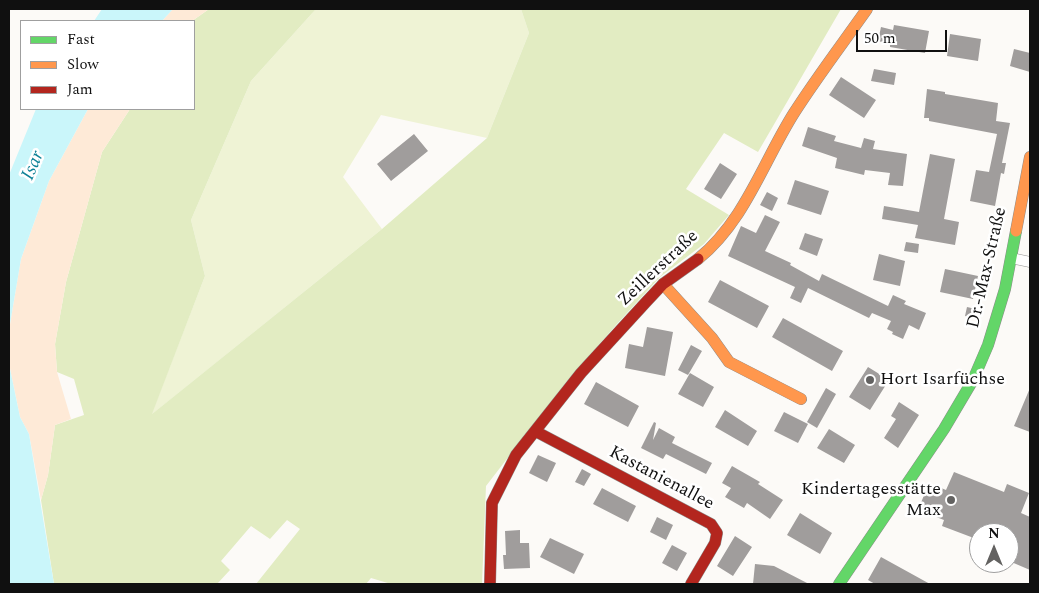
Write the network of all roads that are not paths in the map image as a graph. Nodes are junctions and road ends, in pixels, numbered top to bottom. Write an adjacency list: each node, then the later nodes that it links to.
1 (867, 9): 5 (street, Zeillerstraße)
2 (1030, 157): 3 (street, Dr.-Max-Straße)
3 (1012, 258): 4 (street); 10 (street, Dr.-Max-Straße)
4 (1030, 262)
5 (663, 284): 6 (street); 7 (street, Zeillerstraße)
6 (801, 399)
7 (535, 431): 8 (street, Zeillerstraße); 9 (street, Kastanienallee)
8 (490, 584)
9 (691, 584)
10 (839, 584)

